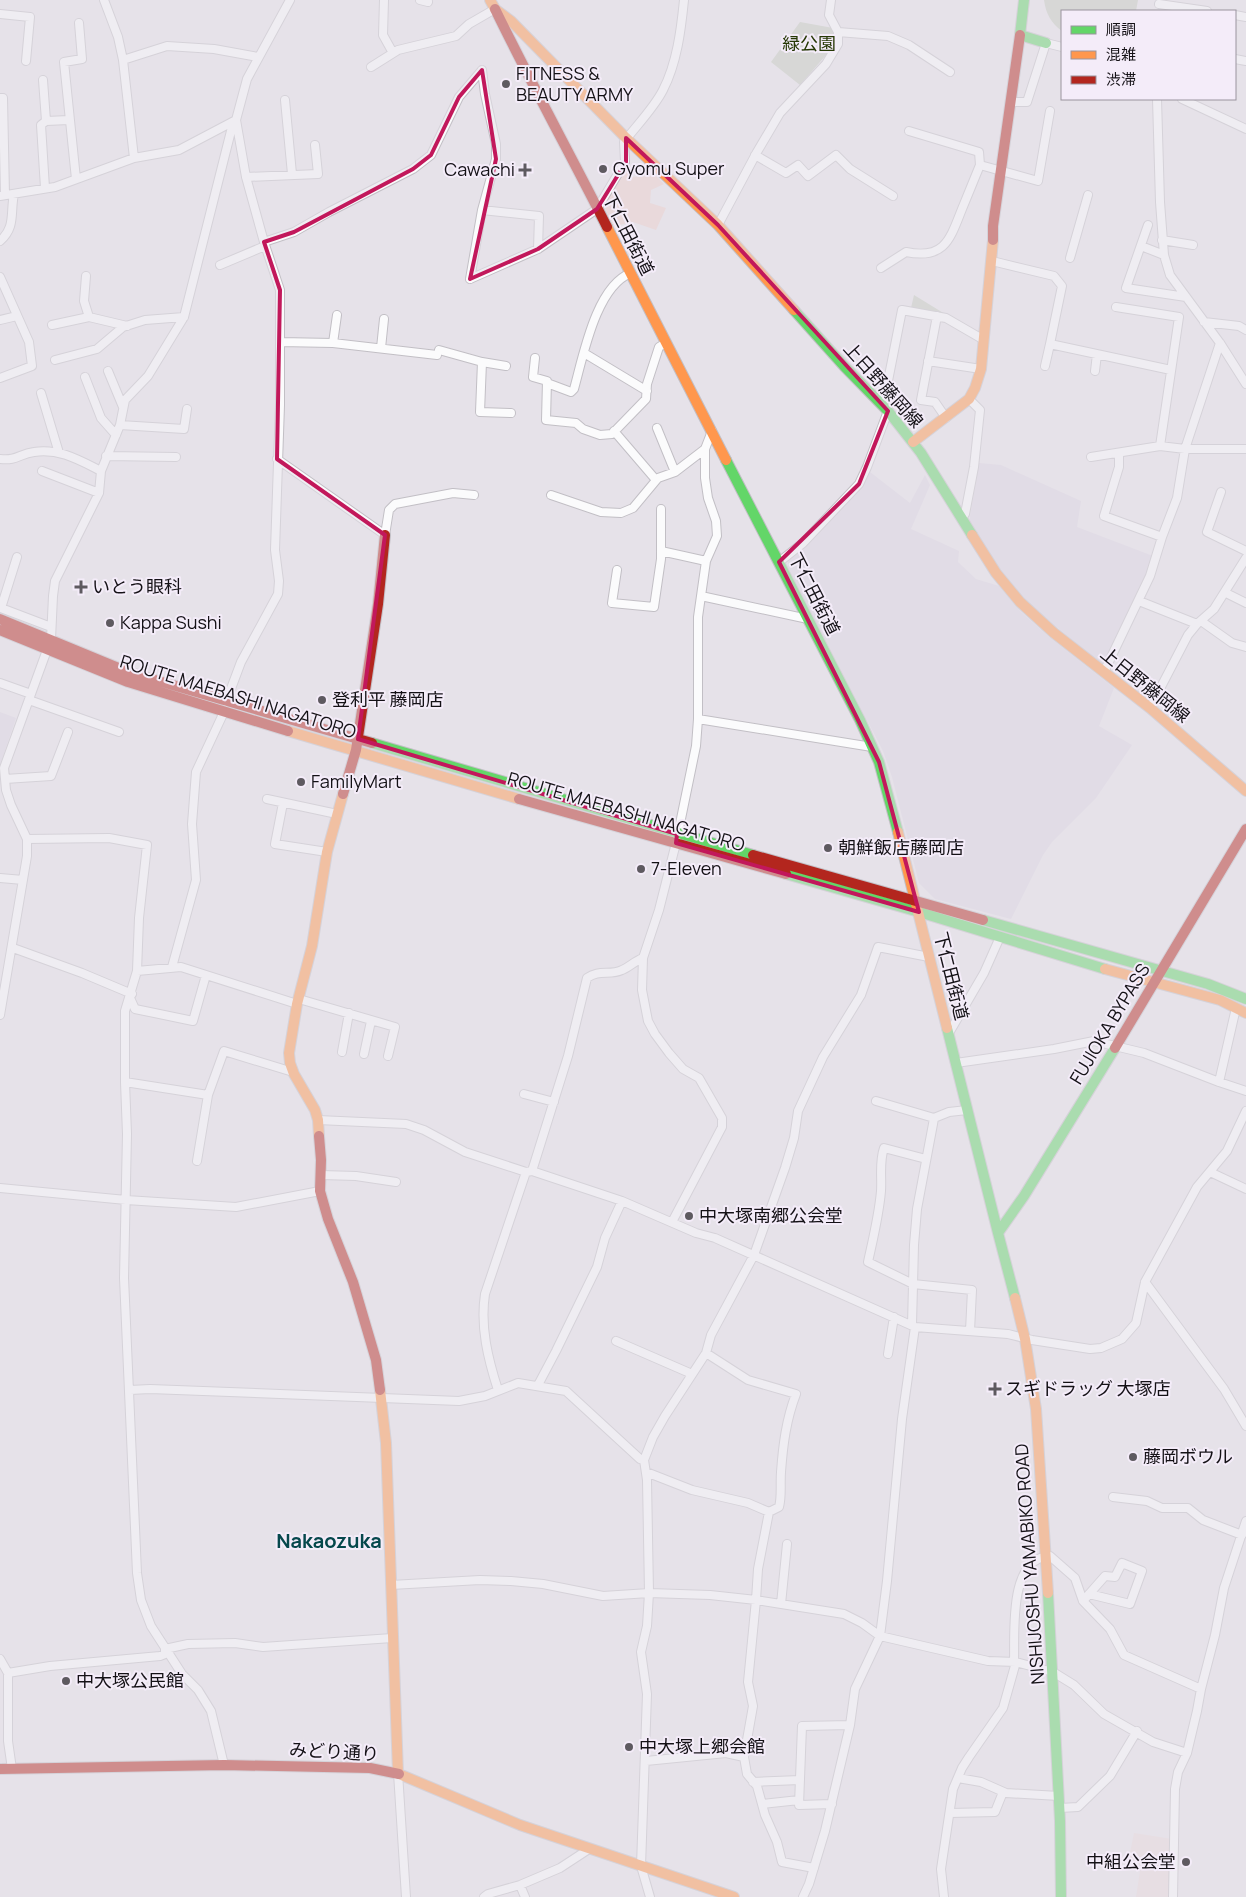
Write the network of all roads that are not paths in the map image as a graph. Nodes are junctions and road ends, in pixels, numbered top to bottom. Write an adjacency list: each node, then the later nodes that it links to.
1 (104, 0): 18 (street)
2 (290, 0): 17 (street)
3 (384, 0): 16 (street)
4 (684, 0): 34 (street)
5 (831, 0): 12 (street)
6 (1024, 0): 13 (main road)
7 (493, 5): 16 (street); 34 (main road, 上日野藤岡線); 48 (main road, 下仁田街道)
8 (1159, 5): 9 (street)
9 (1199, 10)
10 (0, 14): 19 (street)
11 (79, 23): 29 (street)
12 (838, 32): 21 (street); 36 (street)
13 (1020, 35): 14 (main road); 27 (main road)
14 (1046, 43): 15 (street); 27 (street)
15 (1061, 47)
16 (392, 53): 20 (street)
17 (258, 57): 18 (street); 30 (street)
18 (122, 60): 37 (street)
19 (26, 61)
20 (371, 67)
21 (950, 72)
22 (43, 80): 31 (street)
23 (0, 98): 45 (street)
24 (285, 100): 40 (street)
25 (1157, 100): 52 (street)
26 (1184, 100): 32 (street)
27 (1012, 102): 39 (main road)
28 (1050, 111): 39 (street)
29 (69, 120): 31 (street); 42 (street)
30 (236, 120): 37 (street); 41 (street); 72 (street)
31 (46, 122): 43 (street)
32 (1246, 129)
33 (909, 131): 38 (street)
34 (626, 138): 48 (street); 51 (main road, 上日野藤岡線)
35 (315, 146): 40 (street)
36 (755, 155): 46 (street); 51 (street)
37 (134, 158): 42 (street)
38 (980, 166): 39 (street); 62 (street)
39 (1002, 171): 60 (main road)
40 (292, 174): 41 (street)
41 (246, 177): 54 (street)
42 (76, 179): 43 (street)
43 (45, 188): 44 (street)
44 (14, 194): 45 (street); 53 (street)
45 (3, 196)
46 (893, 196)
47 (1088, 196): 59 (street)
48 (597, 209): 57 (street); 63 (main road, 下仁田街道)
49 (482, 210): 54 (street); 57 (street); 57 (street)
50 (1148, 224): 56 (street)
51 (718, 225): 107 (main road, 上日野藤岡線)
52 (1162, 240): 55 (street); 58 (street)
53 (0, 241)
54 (264, 244): 61 (street); 80 (street)
55 (1193, 245)
56 (1141, 246): 58 (street); 66 (street)
57 (538, 249)
58 (1164, 255): 66 (street)
59 (1070, 258)
60 (992, 262): 79 (main road); 84 (street)
61 (220, 265)
62 (881, 268)
63 (631, 273): 82 (main road, 下仁田街道); 86 (street)
64 (86, 276): 70 (street)
65 (0, 277): 69 (street)
66 (1186, 297): 75 (street)
67 (1116, 307): 95 (street)
68 (337, 315): 81 (street)
69 (17, 316): 74 (street); 99 (street)
70 (90, 316): 76 (street); 77 (street)
71 (937, 316): 79 (street); 90 (street); 107 (street)
72 (184, 317): 77 (street); 105 (street)
73 (384, 319): 85 (street)
74 (0, 320)
75 (1204, 322): 78 (street); 83 (street)
76 (52, 325)
77 (127, 326): 89 (street)
78 (1246, 330)
79 (984, 340): 94 (main road)
80 (280, 342): 81 (street); 126 (street)
81 (332, 343): 85 (street)
82 (666, 343): 102 (street); 113 (main road, 下仁田街道)
83 (1220, 343): 101 (street); 119 (street)
84 (1050, 344): 87 (street); 93 (street)
85 (381, 348): 91 (street)
86 (584, 353): 100 (street); 102 (street)
87 (1097, 354): 95 (street); 97 (street)
88 (535, 358): 100 (street)
89 (55, 360)
90 (928, 361): 94 (street); 109 (street)
91 (482, 362): 92 (street); 108 (street)
92 (506, 366)
93 (1045, 366)
94 (981, 370): 104 (main road)
95 (1171, 370): 116 (street)
96 (108, 371): 105 (street)
97 (1095, 371)
98 (84, 377): 114 (street)
99 (0, 378)
100 (547, 383): 112 (street)
101 (1246, 384)
102 (647, 391): 112 (street)
103 (41, 393): 120 (street)
104 (969, 399): 109 (main road); 136 (street)
105 (123, 408): 110 (street)
106 (187, 409): 110 (street)
107 (886, 409): 115 (main road, 上日野藤岡線); 144 (street)
108 (512, 413)
109 (946, 418): 115 (main road)
110 (120, 426): 114 (street)
111 (657, 428): 129 (street)
112 (614, 431): 130 (street)
113 (712, 432): 117 (street); 144 (main road, 下仁田街道)
114 (116, 435): 122 (street)
115 (913, 442): 136 (main road, 上日野藤岡線)
116 (1160, 446): 119 (street); 121 (street)
117 (705, 449): 129 (street); 143 (street)
118 (1246, 449): 119 (street)
119 (1185, 450): 138 (street)
120 (59, 452): 125 (street); 128 (street)
121 (1119, 454): 124 (street); 138 (street)
122 (106, 456): 123 (street); 128 (street)
123 (176, 457)
124 (1091, 457)
125 (0, 458)
126 (277, 459): 137 (street); 161 (street)
127 (42, 471): 132 (street)
128 (101, 471): 132 (street)
129 (675, 472): 130 (street)
130 (656, 480): 134 (street)
131 (1221, 492): 140 (street)
132 (99, 493): 153 (street)
133 (474, 495): 137 (street)
134 (551, 495)
135 (661, 509): 139 (street)
136 (961, 517): 158 (main road, 上日野藤岡線)
137 (385, 534): 166 (main road)
138 (1162, 537): 148 (street)
139 (661, 551): 143 (street); 145 (street)
140 (1246, 552)
141 (17, 557): 153 (street)
142 (1246, 558): 146 (street)
143 (706, 561): 147 (street)
144 (779, 562): 151 (main road, 下仁田街道)
145 (618, 570)
146 (1226, 592): 149 (street); 152 (street)
147 (702, 596): 151 (street); 163 (street)
148 (1139, 601): 152 (street); 158 (street)
149 (1246, 603)
150 (0, 619): 155 (main road, ROUTE MAEBASHI NAGATORO)
151 (808, 619): 167 (main road, 下仁田街道)
152 (1199, 622): 156 (street); 162 (street)
153 (51, 627): 155 (street)
154 (0, 630): 157 (main road, ROUTE MAEBASHI NAGATORO)
155 (51, 639): 157 (street); 161 (main road, ROUTE MAEBASHI NAGATORO)
156 (1246, 647)
157 (48, 649): 160 (street); 161 (main road, ROUTE MAEBASHI NAGATORO)
158 (1104, 672): 162 (main road, 上日野藤岡線)
159 (0, 684): 160 (street)
160 (30, 697): 165 (street); 169 (street)
161 (225, 707): 166 (main road, ROUTE MAEBASHI NAGATORO); 168 (main road, ROUTE MAEBASHI NAGATORO); 186 (street)
162 (1150, 708): 170 (main road, 上日野藤岡線)
163 (698, 719): 167 (street); 176 (street)
164 (68, 732): 169 (street)
165 (119, 732)
166 (358, 739): 168 (main road); 176 (main road, ROUTE MAEBASHI NAGATORO)
167 (872, 747): 180 (main road, 下仁田街道)
168 (356, 750): 173 (main road); 176 (main road, ROUTE MAEBASHI NAGATORO)
169 (5, 779): 175 (street)
170 (1246, 791)
171 (267, 799): 172 (street)
172 (283, 803): 173 (street); 177 (street)
173 (337, 814): 177 (main road)
174 (1246, 829): 188 (main road, FUJIOKA BYPASS)
175 (27, 839): 179 (street); 187 (street)
176 (677, 839): 180 (main road, ROUTE MAEBASHI NAGATORO); 181 (main road, ROUTE MAEBASHI NAGATORO); 185 (street)
177 (327, 852): 193 (main road)
178 (0, 878): 179 (street)
179 (23, 880): 183 (street)
180 (915, 900): 181 (main road, 下仁田街道); 188 (main road, ROUTE MAEBASHI NAGATORO)
181 (919, 912): 182 (main road, ROUTE MAEBASHI NAGATORO); 184 (main road, 下仁田街道)
182 (1000, 937): 190 (main road, ROUTE MAEBASHI NAGATORO); 199 (street)
183 (13, 948): 191 (street); 197 (street)
184 (929, 957): 199 (main road, 下仁田街道); 230 (street)
185 (643, 958): 212 (street); 228 (street)
186 (172, 967): 187 (street); 189 (street)
187 (137, 971): 191 (street)
188 (1160, 971): 190 (main road, FUJIOKA BYPASS); 192 (main road, ROUTE MAEBASHI NAGATORO)
189 (206, 975): 191 (street); 193 (street)
190 (1153, 982): 194 (main road, ROUTE MAEBASHI NAGATORO); 200 (main road, FUJIOKA BYPASS)
191 (131, 996): 206 (street)
192 (1246, 999)
193 (298, 1002): 195 (street); 205 (main road)
194 (1236, 1008): 196 (main road, ROUTE MAEBASHI NAGATORO); 207 (street)
195 (349, 1013): 198 (street); 201 (street)
196 (1246, 1013)
197 (0, 1015)
198 (371, 1021): 202 (street); 203 (street)
199 (949, 1033): 204 (main road, 下仁田街道)
200 (1117, 1045): 204 (street); 207 (street); 229 (main road, FUJIOKA BYPASS)
201 (342, 1052)
202 (364, 1054)
203 (388, 1056)
204 (956, 1063): 213 (main road, 下仁田街道)
205 (293, 1072): 209 (street); 216 (main road)
206 (125, 1082): 209 (street); 226 (street)
207 (1220, 1082): 208 (street)
208 (1246, 1091)
209 (208, 1094): 218 (street)
210 (524, 1094): 212 (street)
211 (876, 1101): 215 (street)
212 (554, 1102): 219 (street)
213 (967, 1110): 215 (street); 229 (main road, 下仁田街道)
214 (1246, 1111): 220 (street)
215 (934, 1118): 217 (street)
216 (318, 1120): 219 (street); 221 (main road)
217 (926, 1159): 232 (street); 232 (street)
218 (197, 1161)
219 (529, 1172): 227 (street); 243 (street)
220 (1210, 1172): 224 (street); 231 (street)
221 (321, 1175): 222 (street); 225 (main road)
222 (396, 1182)
223 (0, 1188): 226 (street)
224 (1246, 1189)
225 (320, 1191): 226 (street); 244 (main road)
226 (126, 1200): 242 (street)
227 (622, 1201): 228 (street); 241 (street)
228 (672, 1222): 230 (street)
229 (998, 1233): 236 (main road, NISHIJOSHU YAMABIKO ROAD)
230 (754, 1255): 233 (street); 238 (street)
231 (1145, 1282): 236 (street); 245 (street)
232 (913, 1284): 234 (street); 235 (street)
233 (894, 1318): 234 (street); 239 (street)
234 (914, 1326): 235 (street); 260 (street)
235 (970, 1331): 236 (street)
236 (1025, 1339): 253 (main road, NISHIJOSHU YAMABIKO ROAD)
237 (616, 1341): 240 (street)
238 (706, 1353): 240 (street); 249 (street)
239 (888, 1354)
240 (692, 1374): 246 (street)
241 (538, 1385): 243 (street); 246 (street)
242 (130, 1390): 244 (street); 262 (street)
243 (498, 1390): 244 (street)
244 (379, 1398): 254 (main road)
245 (1246, 1426)
246 (644, 1460): 247 (street)
247 (646, 1472): 249 (street); 255 (street)
248 (1114, 1497): 251 (street)
249 (769, 1512): 257 (street)
250 (1246, 1521): 251 (street)
251 (1242, 1535): 267 (street)
252 (787, 1544): 259 (street)
253 (1045, 1556): 258 (street); 264 (street); 265 (main road, NISHIJOSHU YAMABIKO ROAD)
254 (390, 1585): 255 (street); 261 (main road)
255 (649, 1593): 257 (street); 272 (street)
256 (1089, 1594): 256 (street); 258 (street)
257 (756, 1600): 259 (street); 271 (street)
258 (1083, 1601): 267 (street)
259 (781, 1604): 260 (street)
260 (880, 1636): 264 (street); 268 (street)
261 (392, 1638): 262 (street); 276 (main road)
262 (166, 1649): 266 (street); 273 (street)
263 (0, 1659): 266 (street)
264 (1015, 1662): 265 (street); 277 (street)
265 (1053, 1672): 269 (street); 281 (main road, NISHIJOSHU YAMABIKO ROAD)
266 (8, 1674): 275 (street)
267 (1201, 1689): 270 (street)
268 (850, 1725): 278 (street); 284 (street)
269 (1137, 1731): 270 (street); 285 (street)
270 (1186, 1753): 299 (street)
271 (744, 1757): 272 (street); 279 (street)
272 (646, 1761): 288 (street)
273 (224, 1765): 275 (main road, みどり通り); 276 (main road, みどり通り)
274 (0, 1769): 275 (main road, みどり通り)
275 (12, 1769)
276 (398, 1773): 287 (main road, みどり通り); 291 (street)
277 (958, 1778): 280 (street); 286 (street)
278 (800, 1780): 279 (street); 282 (street)
279 (753, 1782): 283 (street)
280 (1003, 1792): 281 (street); 286 (street)
281 (1059, 1796): 285 (main road, NISHIJOSHU YAMABIKO ROAD)
282 (800, 1800): 283 (street); 284 (street)
283 (762, 1804): 289 (street)
284 (832, 1804): 289 (street)
285 (1060, 1808): 298 (main road, NISHIJOSHU YAMABIKO ROAD)
286 (950, 1813): 297 (street)
287 (589, 1849): 288 (main road, みどり通り); 290 (street)
288 (641, 1866): 294 (street); 295 (main road, みどり通り)
289 (814, 1868): 296 (street)
290 (520, 1885): 292 (street); 293 (street)
291 (406, 1897)
292 (484, 1897)
293 (526, 1897)
294 (650, 1897)
295 (734, 1897)
296 (803, 1897)
297 (944, 1897)
298 (1061, 1897)
299 (1172, 1897)

